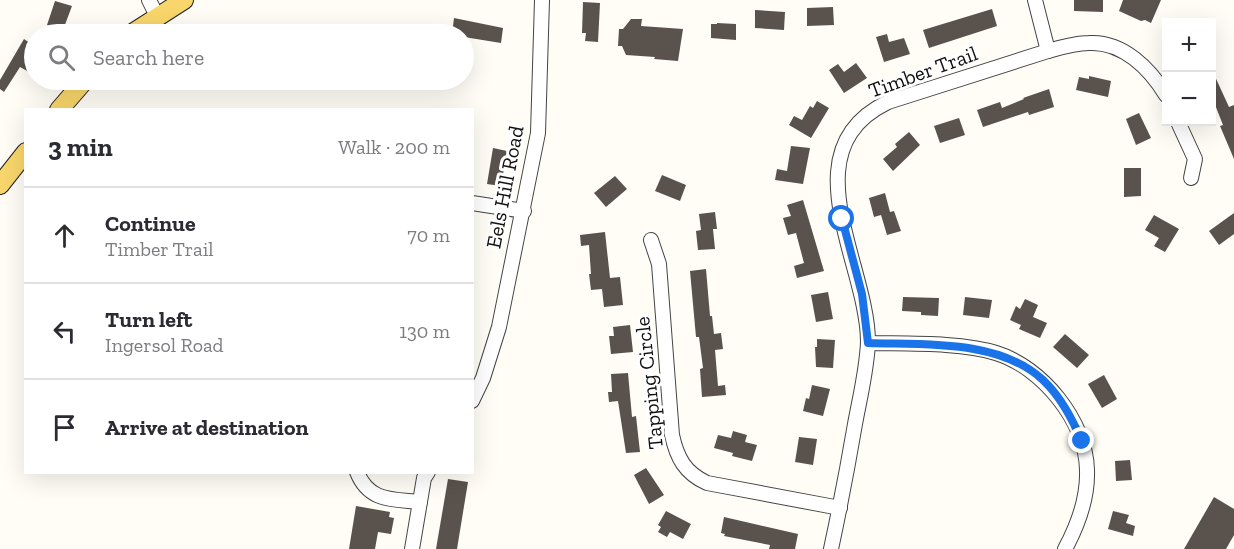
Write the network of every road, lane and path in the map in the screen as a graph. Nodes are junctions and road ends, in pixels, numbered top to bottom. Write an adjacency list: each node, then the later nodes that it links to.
1 (184, 0): 4 (main road)
2 (542, 0): 15 (street, Eels Hill Road)
3 (1035, 0): 6 (street)
4 (153, 8): 5 (main road)
5 (139, 24)
6 (1048, 51): 7 (street, Timber Trail); 17 (street, Timber Trail)
7 (1162, 89)
8 (76, 90): 9 (main road)
9 (61, 108)
10 (1181, 126): 12 (street)
11 (24, 155): 13 (main road)
12 (1191, 178)
13 (0, 186)
14 (474, 203): 15 (street)
15 (524, 212): 18 (street, Eels Hill Road)
16 (651, 240): 22 (street, Tapping Circle)
17 (868, 343): 22 (street, Timber Trail); 25 (street)
18 (474, 397)
19 (358, 474): 21 (street)
20 (427, 474): 21 (street)
21 (420, 502): 23 (street)
22 (840, 508): 24 (street, Timber Trail)
23 (412, 549)
24 (831, 549)
25 (1065, 549)

